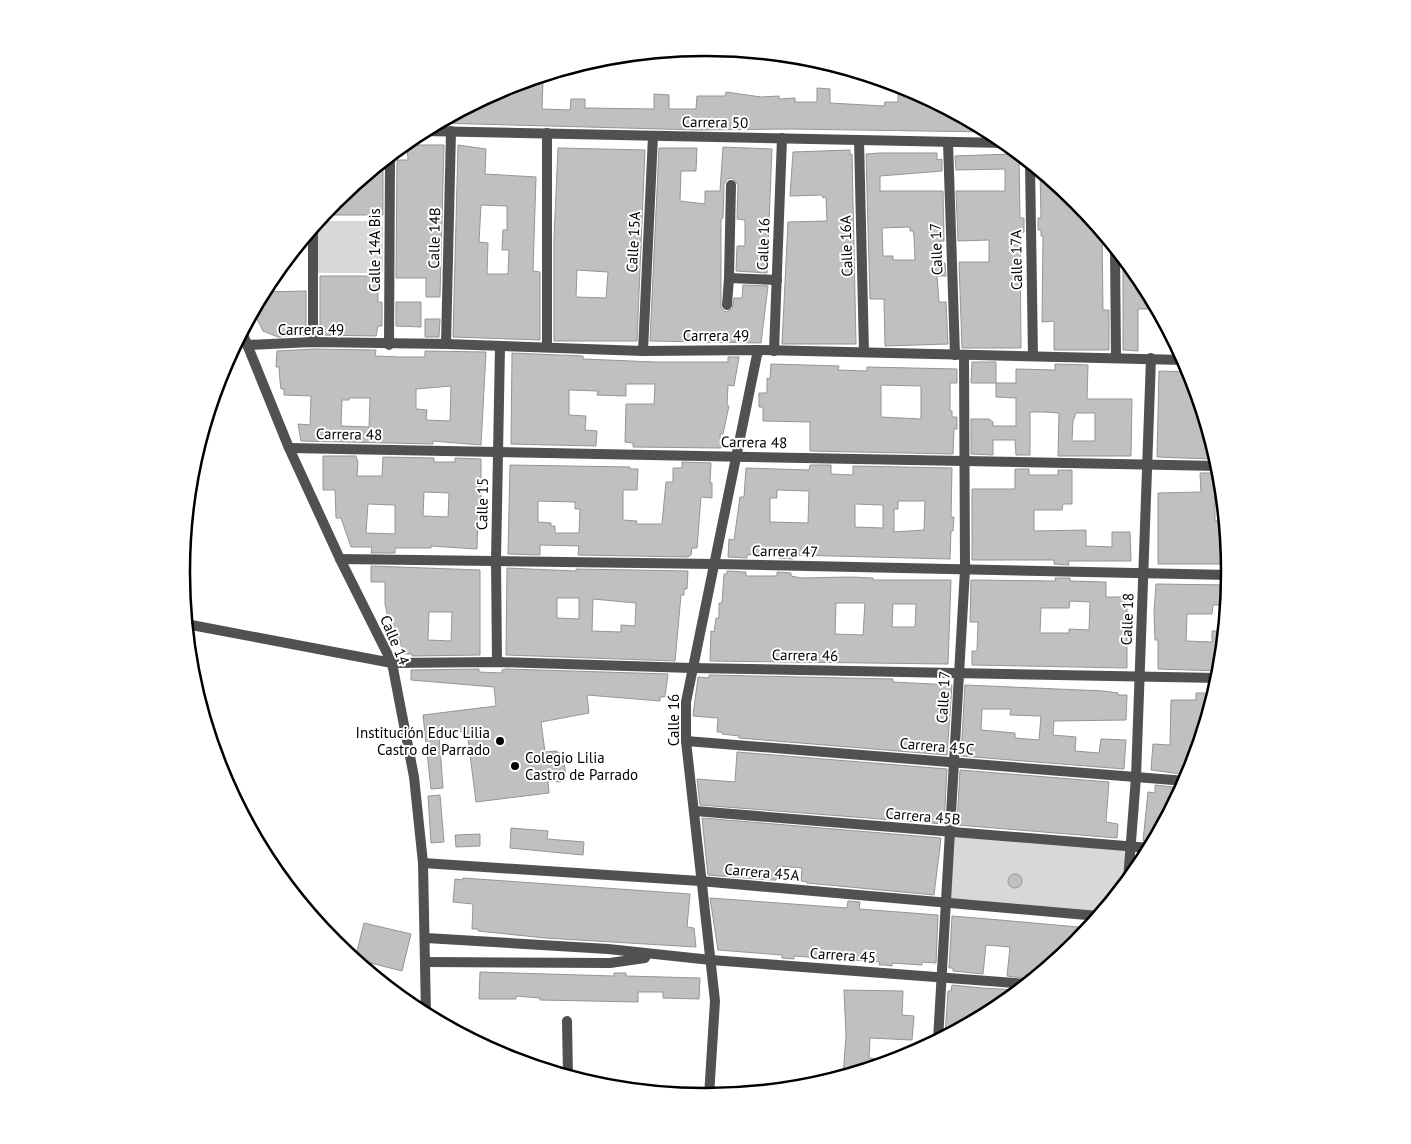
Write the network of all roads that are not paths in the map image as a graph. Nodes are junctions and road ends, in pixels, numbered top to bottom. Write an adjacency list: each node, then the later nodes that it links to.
1 (438, 132): 2 (street, Carrera 50)
2 (451, 132): 3 (street, Carrera 50); 19 (street, Calle 14B)
3 (547, 133): 4 (street, Carrera 50); 23 (street)
4 (653, 136): 5 (street, Carrera 50); 25 (street, Calle 15A)
5 (782, 138): 6 (street, Carrera 50); 15 (street, Calle 16)
6 (859, 140): 7 (street, Carrera 50); 27 (street, Calle 16A)
7 (948, 142): 8 (street, Carrera 50); 28 (street, Calle 17)
8 (992, 143)
9 (390, 165): 21 (street, Calle 14A Bis)
10 (1030, 172): 29 (street, Calle 17A)
11 (731, 185): 14 (street)
12 (313, 238): 18 (street)
13 (1115, 258): 30 (street)
14 (729, 278): 15 (street); 16 (street)
15 (777, 280): 26 (street, Calle 16)
16 (727, 305)
17 (245, 340): 20 (street, Calle 14)
18 (313, 342): 20 (street, Carrera 49); 21 (street, Carrera 49)
19 (446, 344): 21 (street, Carrera 49); 22 (street, Carrera 49)
20 (247, 345): 33 (street, Calle 14)
21 (389, 345)
22 (500, 346): 23 (street, Carrera 49); 34 (street, Calle 15)
23 (547, 346): 25 (street, Carrera 49)
24 (758, 350): 25 (street, Carrera 49); 26 (street, Carrera 49); 35 (street, Calle 16)
25 (643, 351)
26 (774, 351): 27 (street, Carrera 49)
27 (864, 352): 28 (street, Carrera 49)
28 (959, 355): 29 (street, Carrera 49); 36 (street, Calle 17)
29 (1033, 356): 30 (street, Carrera 49)
30 (1116, 357): 31 (street, Carrera 49)
31 (1151, 358): 32 (street, Carrera 49); 37 (street, Calle 18)
32 (1175, 359)
33 (289, 448): 34 (street, Carrera 48); 39 (street, Calle 14)
34 (497, 451): 35 (street, Carrera 48); 40 (street, Calle 15)
35 (735, 456): 36 (street, Carrera 48); 41 (street, Calle 16)
36 (963, 461): 37 (street, Carrera 48); 42 (street, Calle 17)
37 (1147, 464): 38 (street, Carrera 48); 43 (street, Calle 18)
38 (1210, 466)
39 (340, 559): 40 (street, Carrera 47); 47 (street, Calle 14)
40 (496, 561): 41 (street, Carrera 47); 46 (street, Calle 15)
41 (714, 564): 42 (street, Carrera 47); 48 (street, Calle 16)
42 (965, 570): 43 (street, Carrera 47); 49 (street, Calle 17)
43 (1144, 573): 44 (street, Carrera 47); 50 (street, Calle 18)
44 (1221, 576)
45 (193, 625): 47 (street, Carrera 46)
46 (497, 662): 47 (street, Carrera 46); 48 (street, Carrera 46)
47 (392, 663): 60 (street, Calle 14)
48 (692, 668): 49 (street, Carrera 46); 52 (street, Calle 16)
49 (959, 673): 50 (street, Carrera 46); 53 (street, Calle 17)
50 (1140, 677): 51 (street, Carrera 46); 54 (street, Calle 18)
51 (1210, 678)
52 (686, 741): 53 (street, Carrera 45C); 56 (street, Calle 16)
53 (954, 762): 54 (street, Carrera 45C); 57 (street, Calle 17)
54 (1136, 777): 55 (street, Carrera 45C); 58 (street, Calle 18)
55 (1177, 780)
56 (694, 812): 57 (street, Carrera 45B); 62 (street, Calle 16)
57 (950, 833): 58 (street, Carrera 45B); 63 (street, Calle 17)
58 (1130, 846): 59 (street, Carrera 45B); 61 (street, Calle 18)
59 (1141, 847)
60 (423, 863): 62 (street, Carrera 45A); 65 (street, Calle 14)
61 (1129, 866)
62 (700, 881): 63 (street, Carrera 45A); 67 (street, Calle 16)
63 (945, 904): 64 (street, Carrera 45A); 69 (street, Calle 17)
64 (1090, 915)
65 (426, 938): 66 (street, Carrera 45); 68 (street, Calle 14)
66 (658, 956): 67 (street, Carrera 45); 68 (street, Carrera 45)
67 (711, 960): 69 (street, Carrera 45); 75 (street, Calle 16)
68 (426, 962): 71 (street, Calle 14)
69 (941, 977): 70 (street, Carrera 45); 73 (street, Calle 17)
70 (1016, 983)
71 (426, 1005)
72 (568, 1020): 74 (street)
73 (938, 1033)
74 (568, 1069)
75 (710, 1088)

